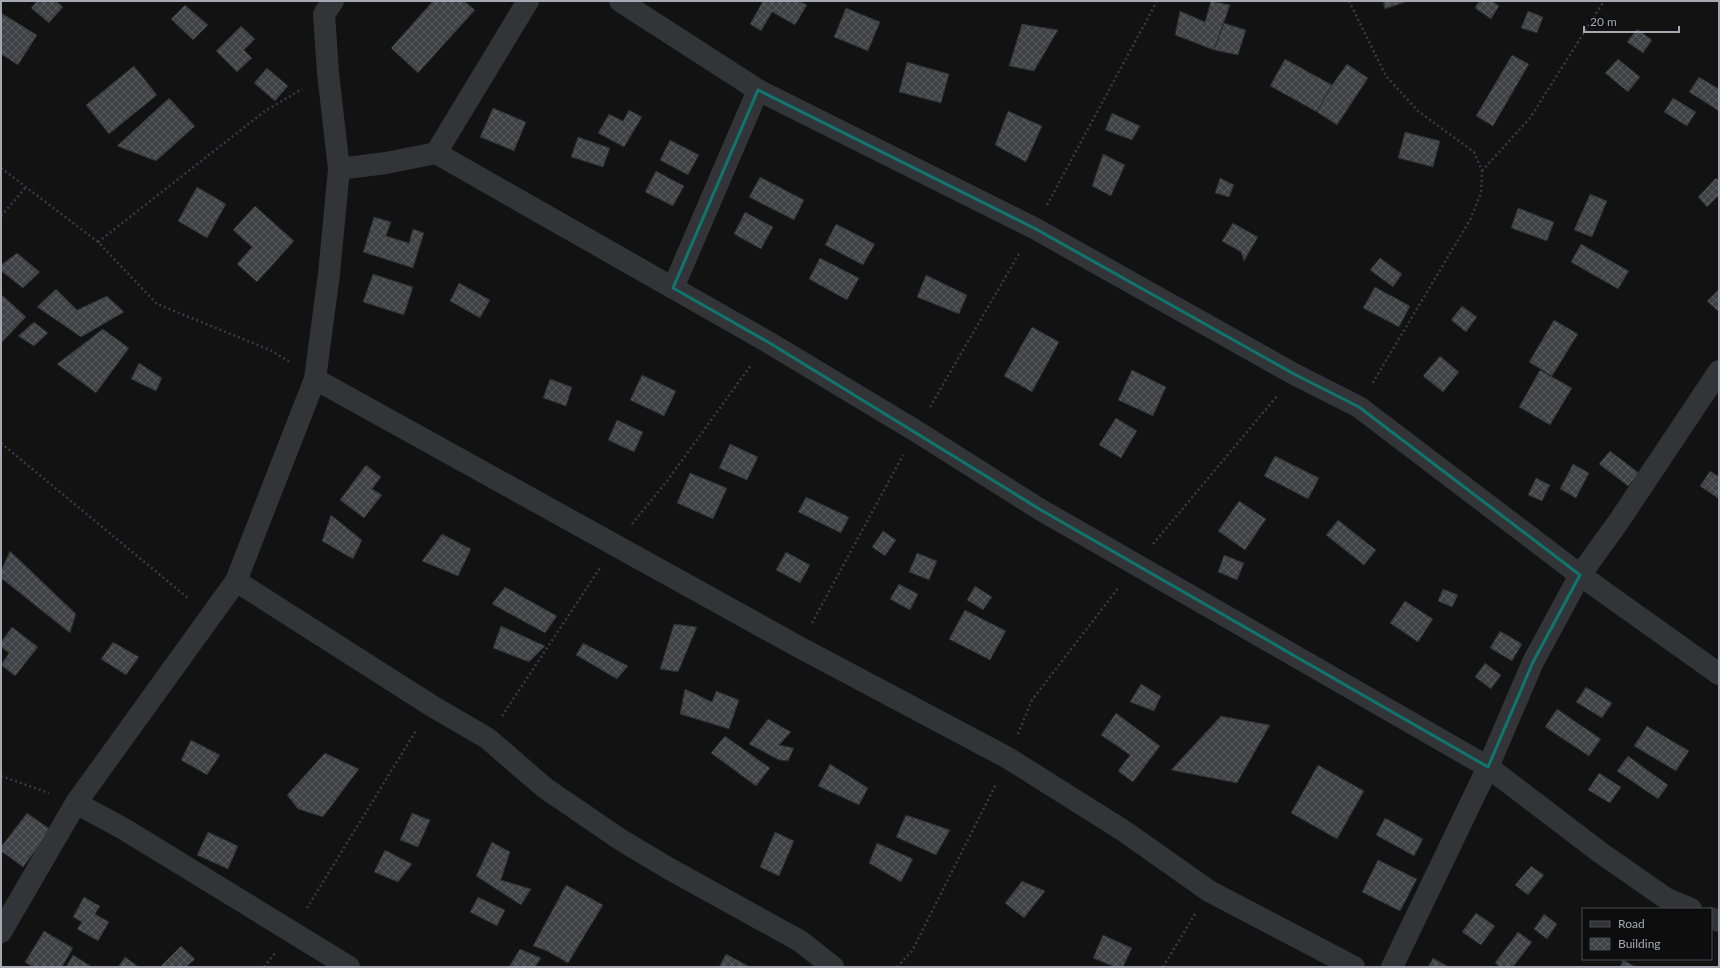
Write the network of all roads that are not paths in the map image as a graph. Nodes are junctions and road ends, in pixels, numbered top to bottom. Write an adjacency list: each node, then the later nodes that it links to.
1 (333, 1): 6 (street)
2 (528, 1): 5 (street)
3 (620, 1): 4 (street)
4 (758, 90): 7 (street); 10 (street)
5 (436, 153): 6 (street); 7 (street)
6 (339, 169): 9 (street)
7 (673, 288): 13 (street)
8 (1719, 371): 10 (street)
9 (315, 379): 11 (street); 19 (street)
10 (1580, 575): 12 (street); 13 (street)
11 (236, 581): 14 (street); 18 (street)
12 (1719, 674)
13 (1488, 767): 15 (street); 20 (street)
14 (76, 803): 16 (street); 17 (street)
15 (1689, 908)
16 (1, 932)
17 (349, 967)
18 (833, 967)
19 (1354, 967)
20 (1392, 967)

